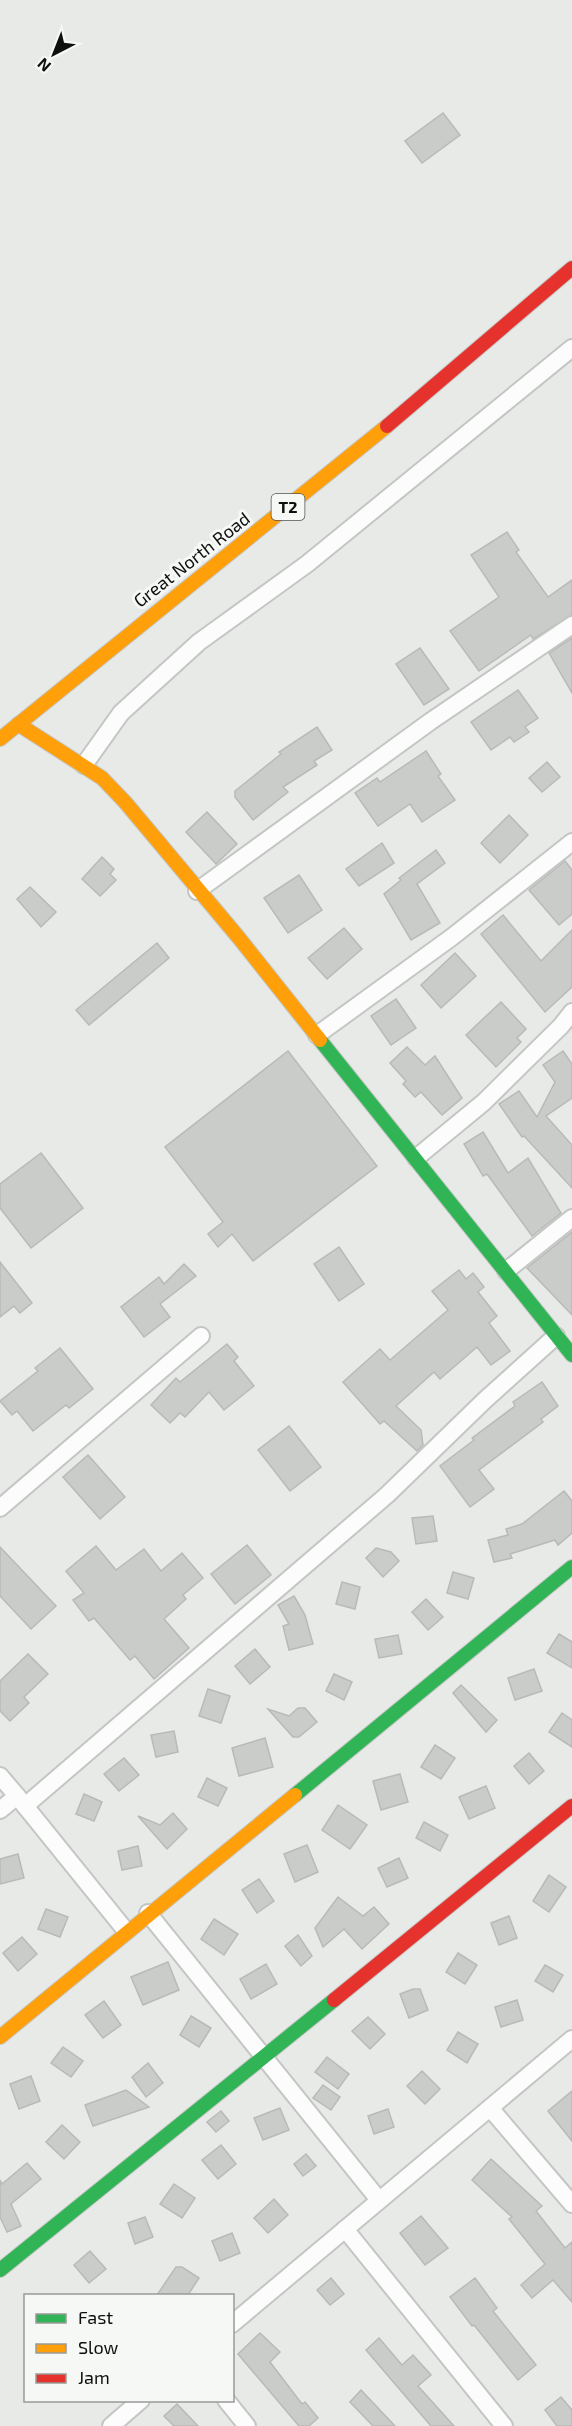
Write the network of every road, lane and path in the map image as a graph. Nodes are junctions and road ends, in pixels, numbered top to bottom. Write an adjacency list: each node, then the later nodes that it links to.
1 (572, 268): 4 (main road, Great North Road / T2)
2 (572, 348): 6 (street)
3 (572, 625): 8 (street)
4 (18, 724): 5 (main road, Great North Road / T2); 6 (main road)
5 (0, 739)
6 (84, 765): 8 (main road)
7 (572, 842): 10 (street)
8 (197, 891): 10 (main road)
9 (572, 1012): 11 (street)
10 (317, 1035): 11 (main road)
11 (416, 1158): 13 (main road)
12 (572, 1218): 13 (street)
13 (506, 1271): 15 (main road)
14 (201, 1336): 17 (street)
15 (556, 1336): 16 (main road); 20 (street)
16 (572, 1355)
17 (0, 1508)
18 (572, 1567): 23 (main road)
19 (0, 1776): 20 (street)
20 (21, 1801): 22 (street); 24 (street)
21 (572, 1806): 27 (main road)
22 (0, 1810)
23 (148, 1913): 24 (main road); 27 (street)
24 (126, 1931): 25 (main road)
25 (0, 2037)
26 (572, 2039): 28 (street)
27 (264, 2058): 29 (street); 32 (main road)
28 (490, 2108): 29 (street); 30 (street)
29 (379, 2200): 31 (street)
30 (572, 2204)
31 (345, 2229): 33 (street); 38 (street)
32 (0, 2270)
33 (234, 2322)
34 (139, 2402): 36 (street)
35 (228, 2402): 37 (street)
36 (111, 2426)
37 (247, 2426)
38 (504, 2426)

